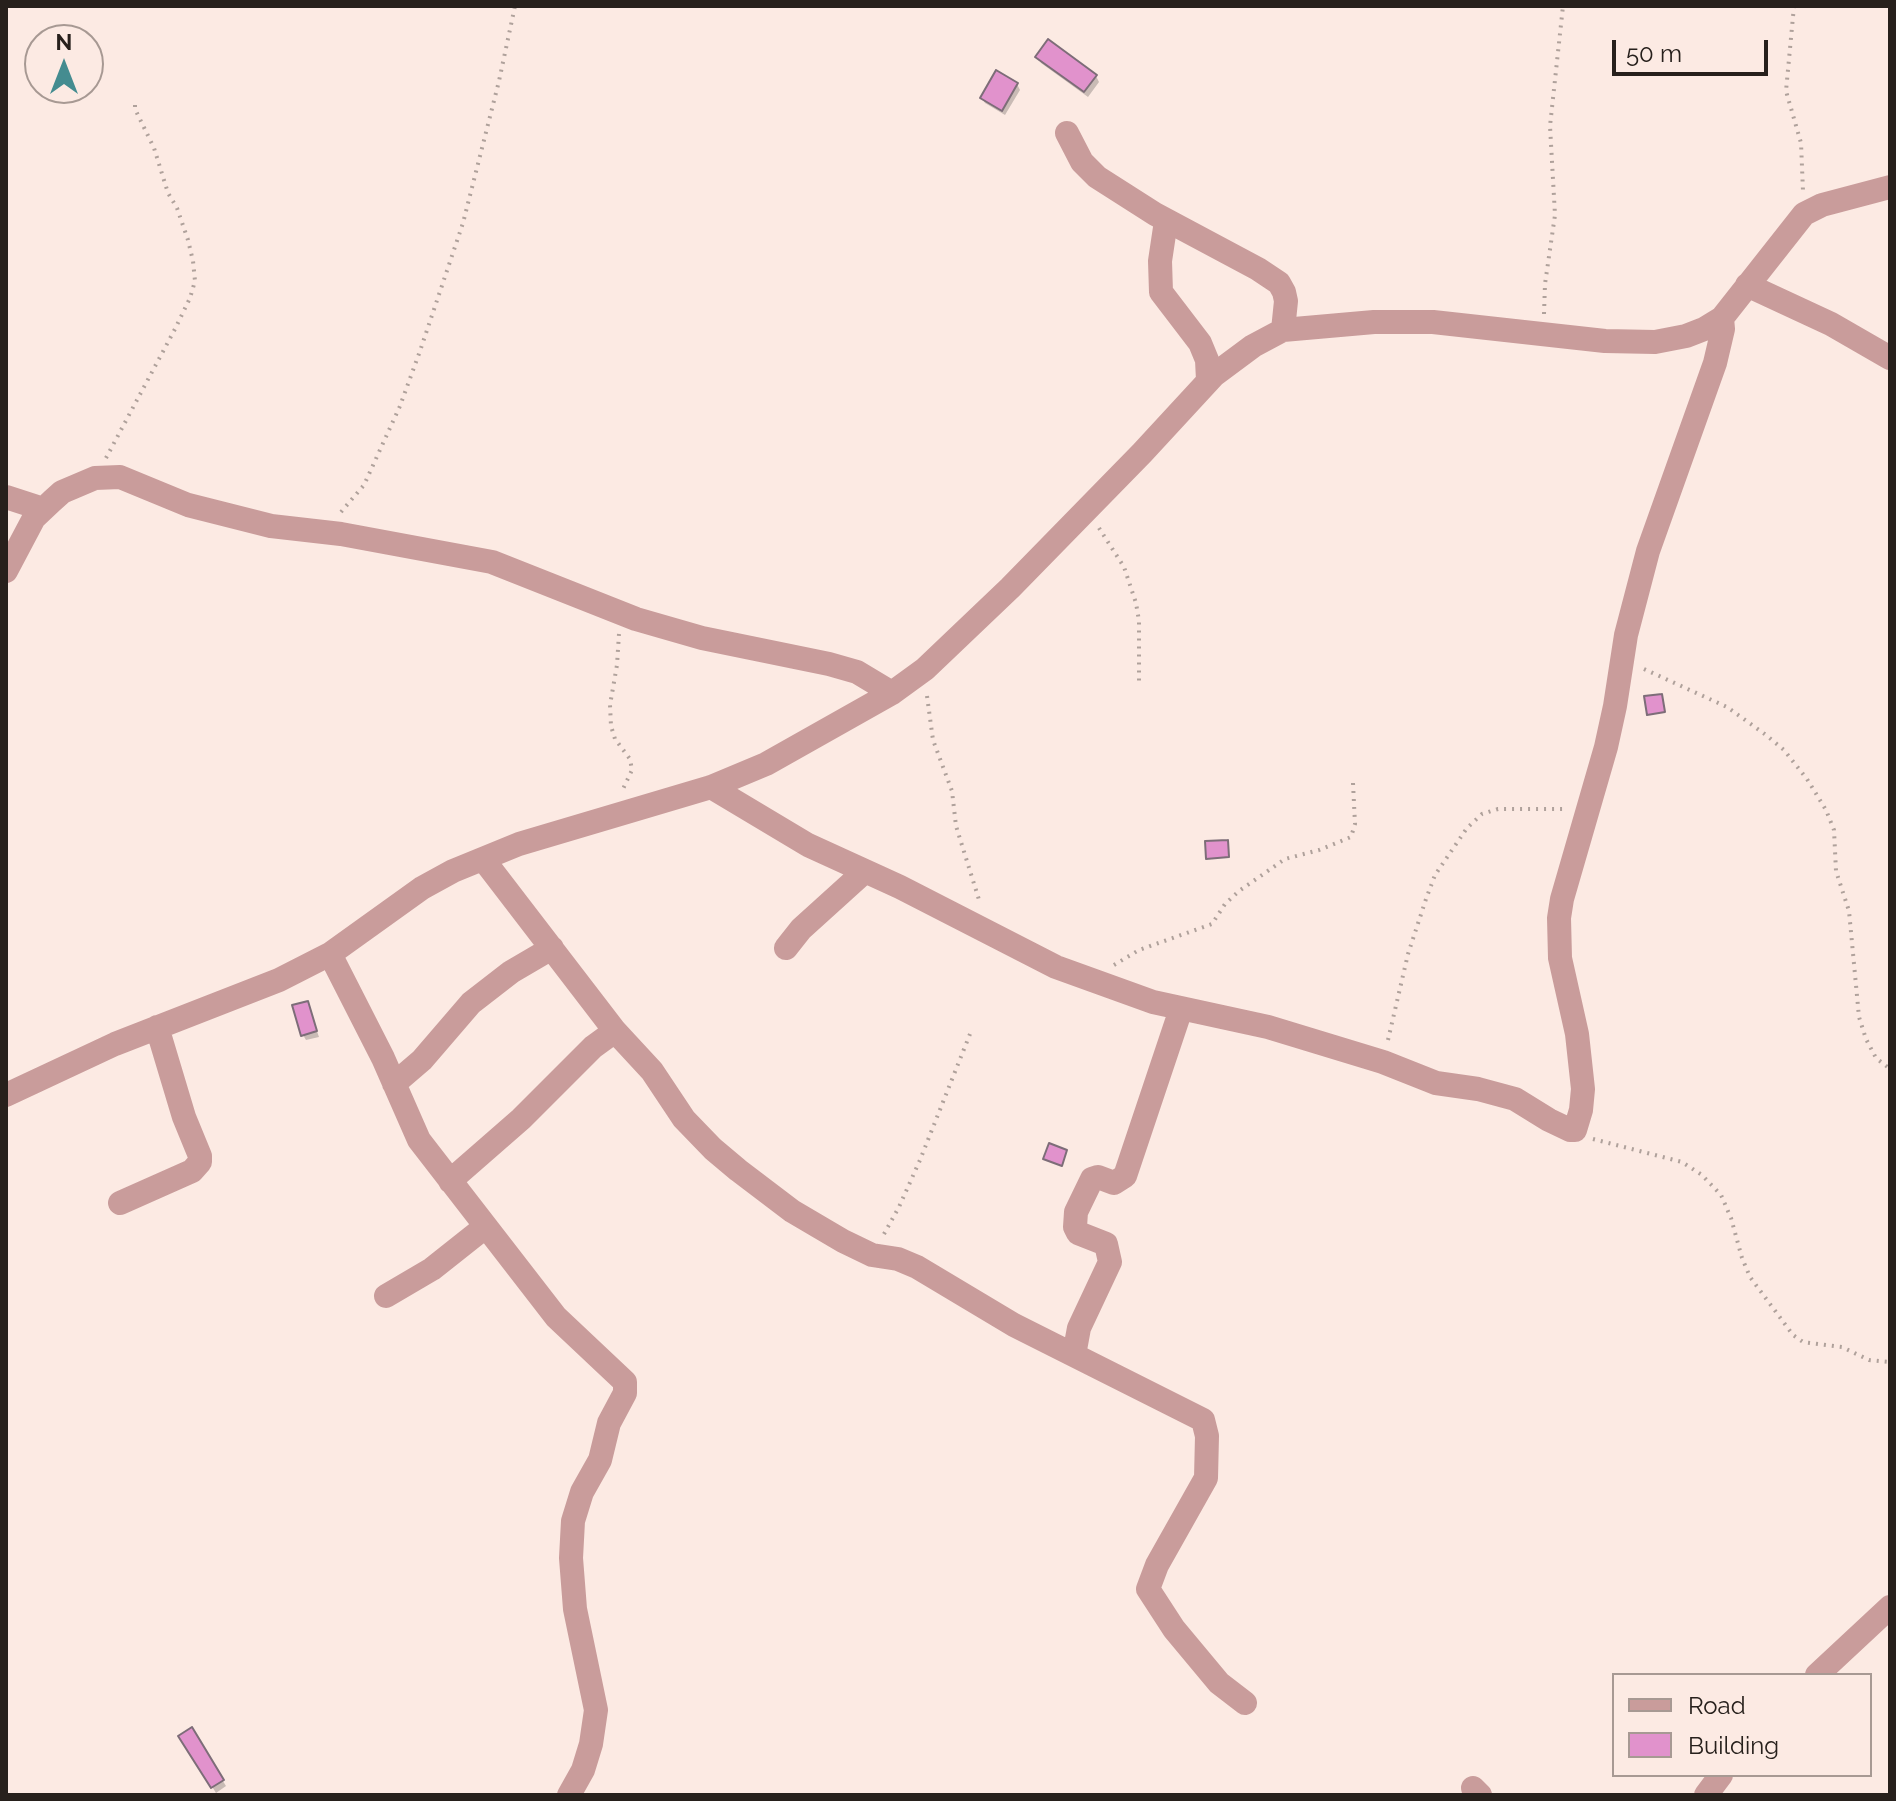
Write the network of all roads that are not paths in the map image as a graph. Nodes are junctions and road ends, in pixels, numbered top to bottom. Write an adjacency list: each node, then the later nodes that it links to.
1 (1067, 133): 3 (street)
2 (1890, 187): 4 (street)
3 (1166, 221): 6 (street); 8 (street)
4 (1747, 285): 5 (street); 7 (street)
5 (1722, 318): 6 (street); 19 (street)
6 (1283, 330): 8 (street)
7 (1890, 358)
8 (1208, 380): 12 (street)
9 (6, 497): 10 (street)
10 (43, 509): 11 (street); 12 (street)
11 (6, 571)
12 (892, 693): 13 (street)
13 (711, 787): 14 (street); 15 (street)
14 (483, 859): 16 (street); 18 (street)
15 (864, 872): 17 (street); 19 (street)
16 (552, 948): 21 (street); 22 (street)
17 (786, 948)
18 (330, 954): 20 (street); 22 (street)
19 (1181, 1009): 28 (street)
20 (157, 1027): 23 (street); 25 (street)
21 (615, 1031): 24 (street); 28 (street)
22 (394, 1084): 24 (street)
23 (6, 1095)
24 (450, 1181): 26 (street)
25 (120, 1203)
26 (485, 1227): 27 (street); 33 (street)
27 (386, 1296)
28 (1074, 1355): 31 (street)
29 (1890, 1607): 30 (street)
30 (1819, 1673)
31 (1245, 1703)
32 (1720, 1777): 34 (street)
33 (569, 1795)
34 (1706, 1795)

